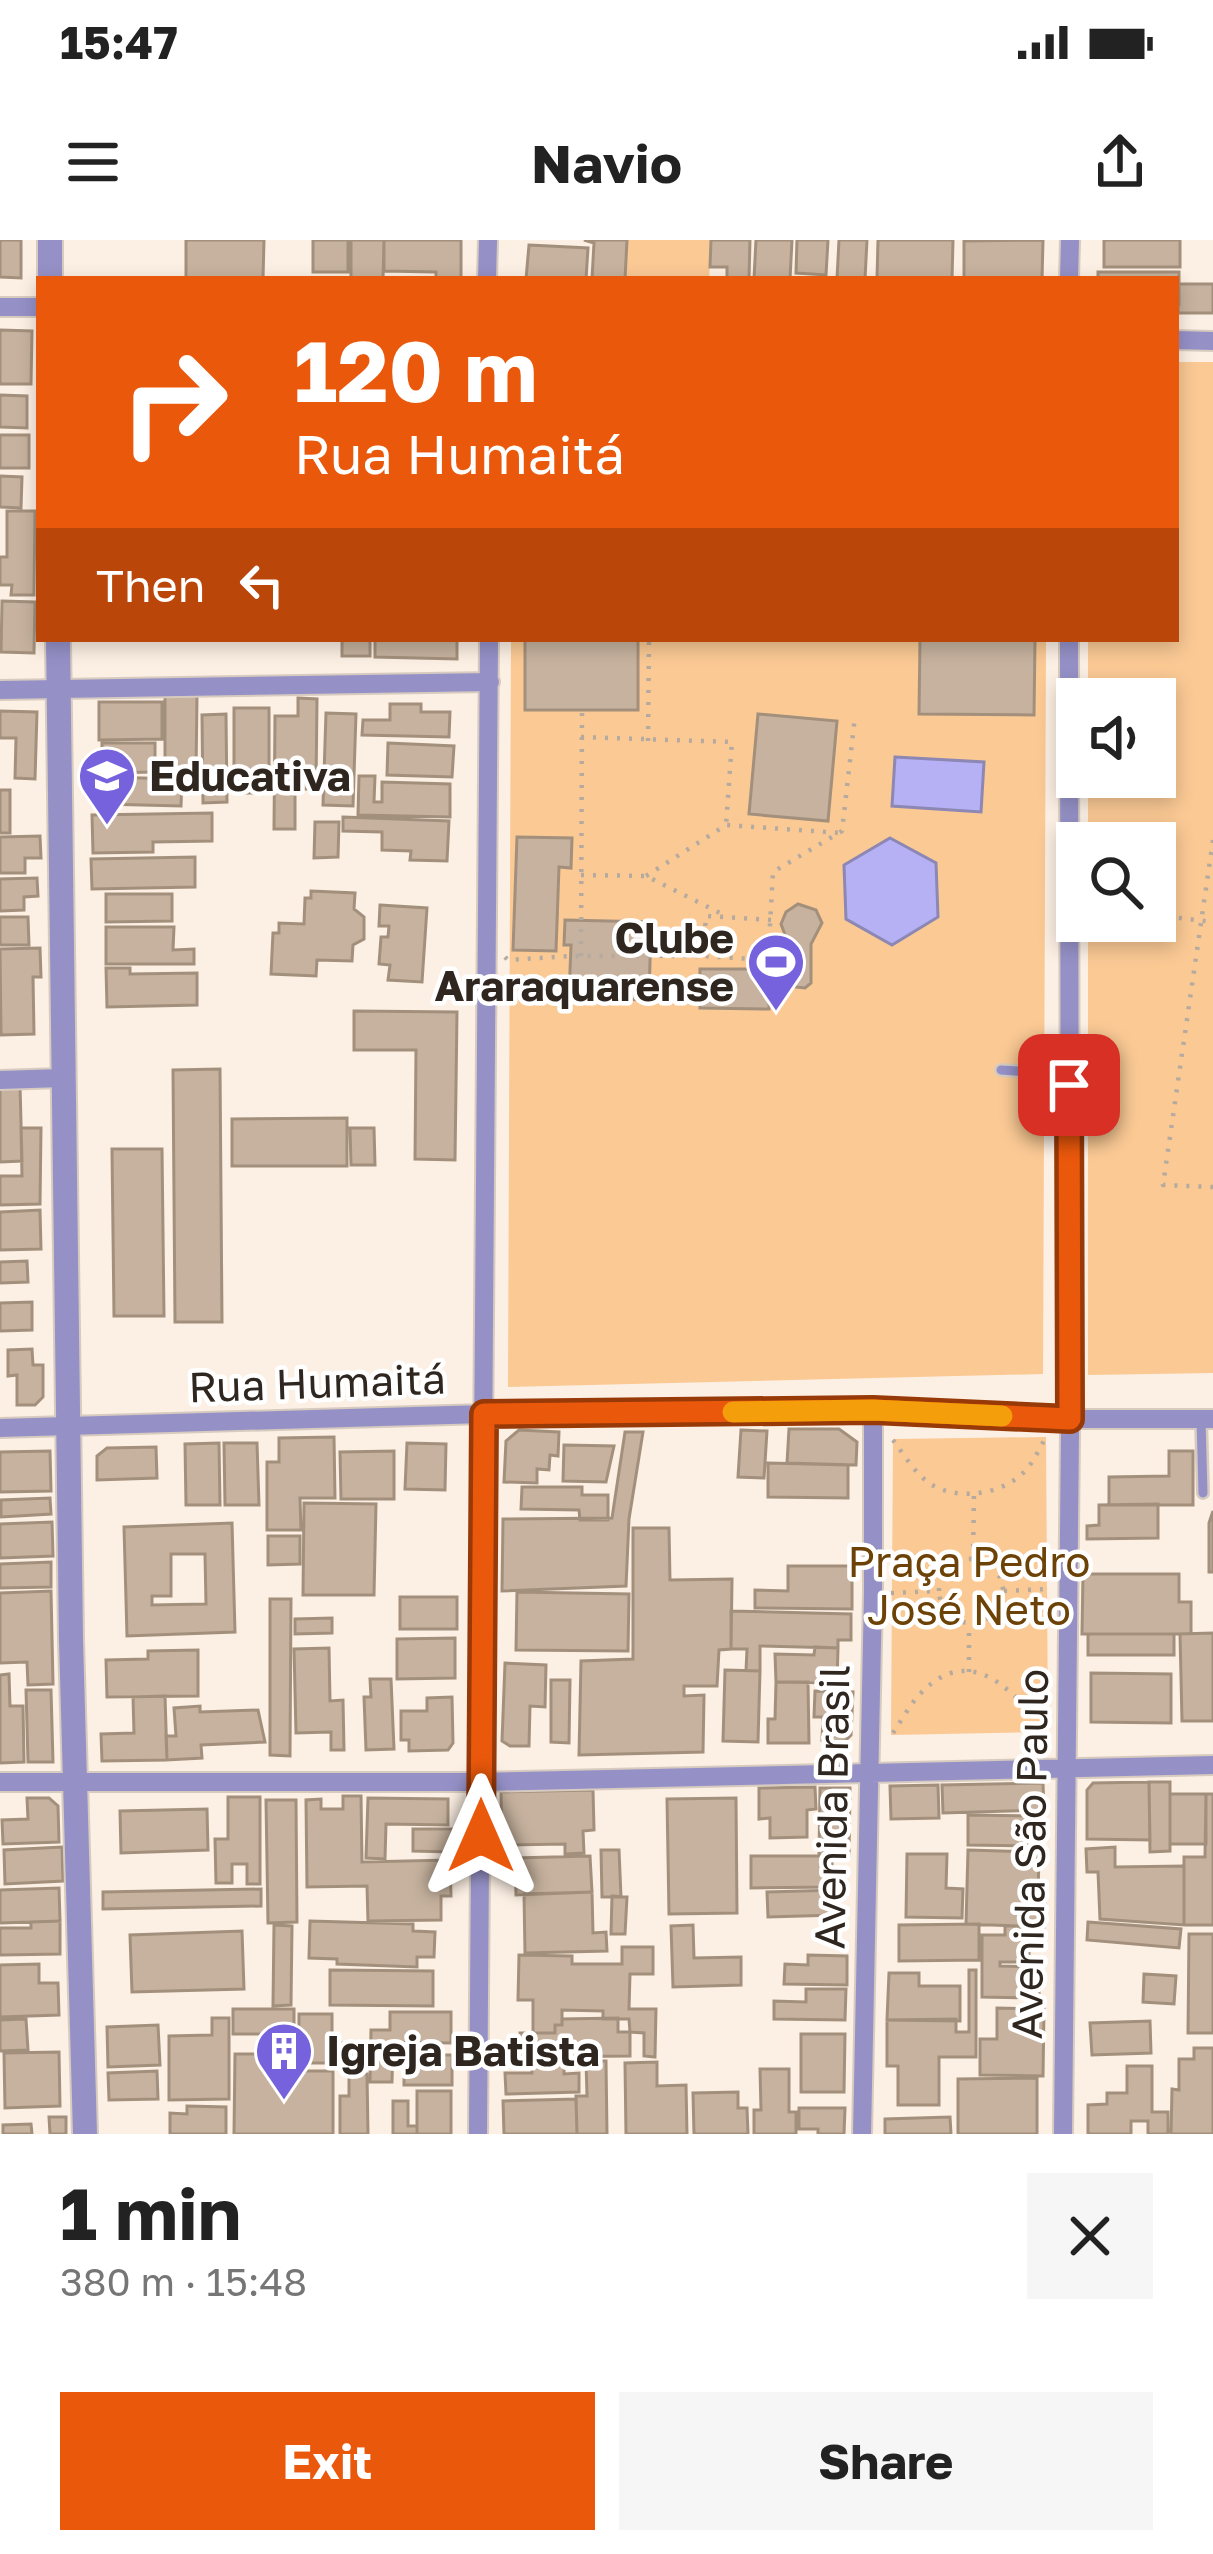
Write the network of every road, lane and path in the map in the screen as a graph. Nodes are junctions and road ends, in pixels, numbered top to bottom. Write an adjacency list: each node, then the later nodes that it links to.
1 (50, 240): 4 (street)
2 (488, 240): 5 (street)
3 (1070, 240): 6 (street)
4 (50, 276)
5 (487, 276)
6 (1069, 276)
7 (0, 307): 8 (street)
8 (36, 308)
9 (1179, 340): 10 (street)
10 (1213, 341)
11 (58, 642): 16 (street)
12 (489, 642): 15 (street)
13 (649, 642): 21 (path)
14 (1069, 642): 38 (street, Avenida São Paulo)
15 (490, 682): 16 (street); 32 (street)
16 (59, 688): 17 (street); 36 (street)
17 (0, 689)
18 (583, 710): 20 (path)
19 (855, 716): 23 (path)
20 (581, 737): 21 (path); 25 (path)
21 (648, 741): 22 (path)
22 (726, 825): 23 (path); 26 (path)
23 (841, 833): 29 (path)
24 (1213, 840): 30 (path)
25 (581, 875): 26 (path); 33 (path)
26 (646, 876): 28 (path)
27 (1176, 917): 30 (path)
28 (731, 918): 29 (path); 34 (path)
29 (771, 920): 34 (path)
30 (1203, 920): 31 (path); 39 (path)
31 (1213, 922)
32 (488, 932): 33 (path); 41 (street)
33 (581, 956): 34 (path)
34 (704, 956)
35 (1001, 1070): 38 (lane)
36 (62, 1078): 37 (street); 44 (street)
37 (0, 1080)
38 (1069, 1085): 42 (street, Avenida São Paulo)
39 (1213, 1187)
40 (873, 1410): 41 (street, Rua Humaitá); 42 (street, Rua Humaitá); 46 (path); 52 (street, Avenida Brasil)
41 (484, 1414): 44 (street, Rua Humaitá); 62 (street)
42 (1070, 1419): 43 (street, Rua Humaitá); 46 (path); 49 (street, Avenida São Paulo)
43 (1207, 1419): 47 (lane)
44 (69, 1426): 45 (street, Rua Humaitá); 60 (street)
45 (0, 1428)
46 (974, 1493): 48 (path)
47 (1203, 1493)
48 (973, 1559): 50 (path); 51 (path)
49 (1069, 1589): 51 (path); 58 (street, Avenida São Paulo)
50 (939, 1591): 52 (path); 53 (path)
51 (1004, 1591): 53 (path)
52 (873, 1593): 59 (street, Avenida Brasil)
53 (969, 1624): 54 (path)
54 (969, 1672): 55 (path); 56 (path)
55 (1048, 1732)
56 (891, 1736)
57 (1213, 1765): 58 (street)
58 (1068, 1769): 59 (street); 66 (street, Avenida São Paulo)
59 (868, 1774): 62 (street); 65 (street, Avenida Brasil)
60 (75, 1780): 61 (street); 62 (street); 63 (street)
61 (0, 1782)
62 (481, 1782): 64 (street)
63 (85, 2134)
64 (478, 2134)
65 (862, 2134)
66 (1063, 2134)

